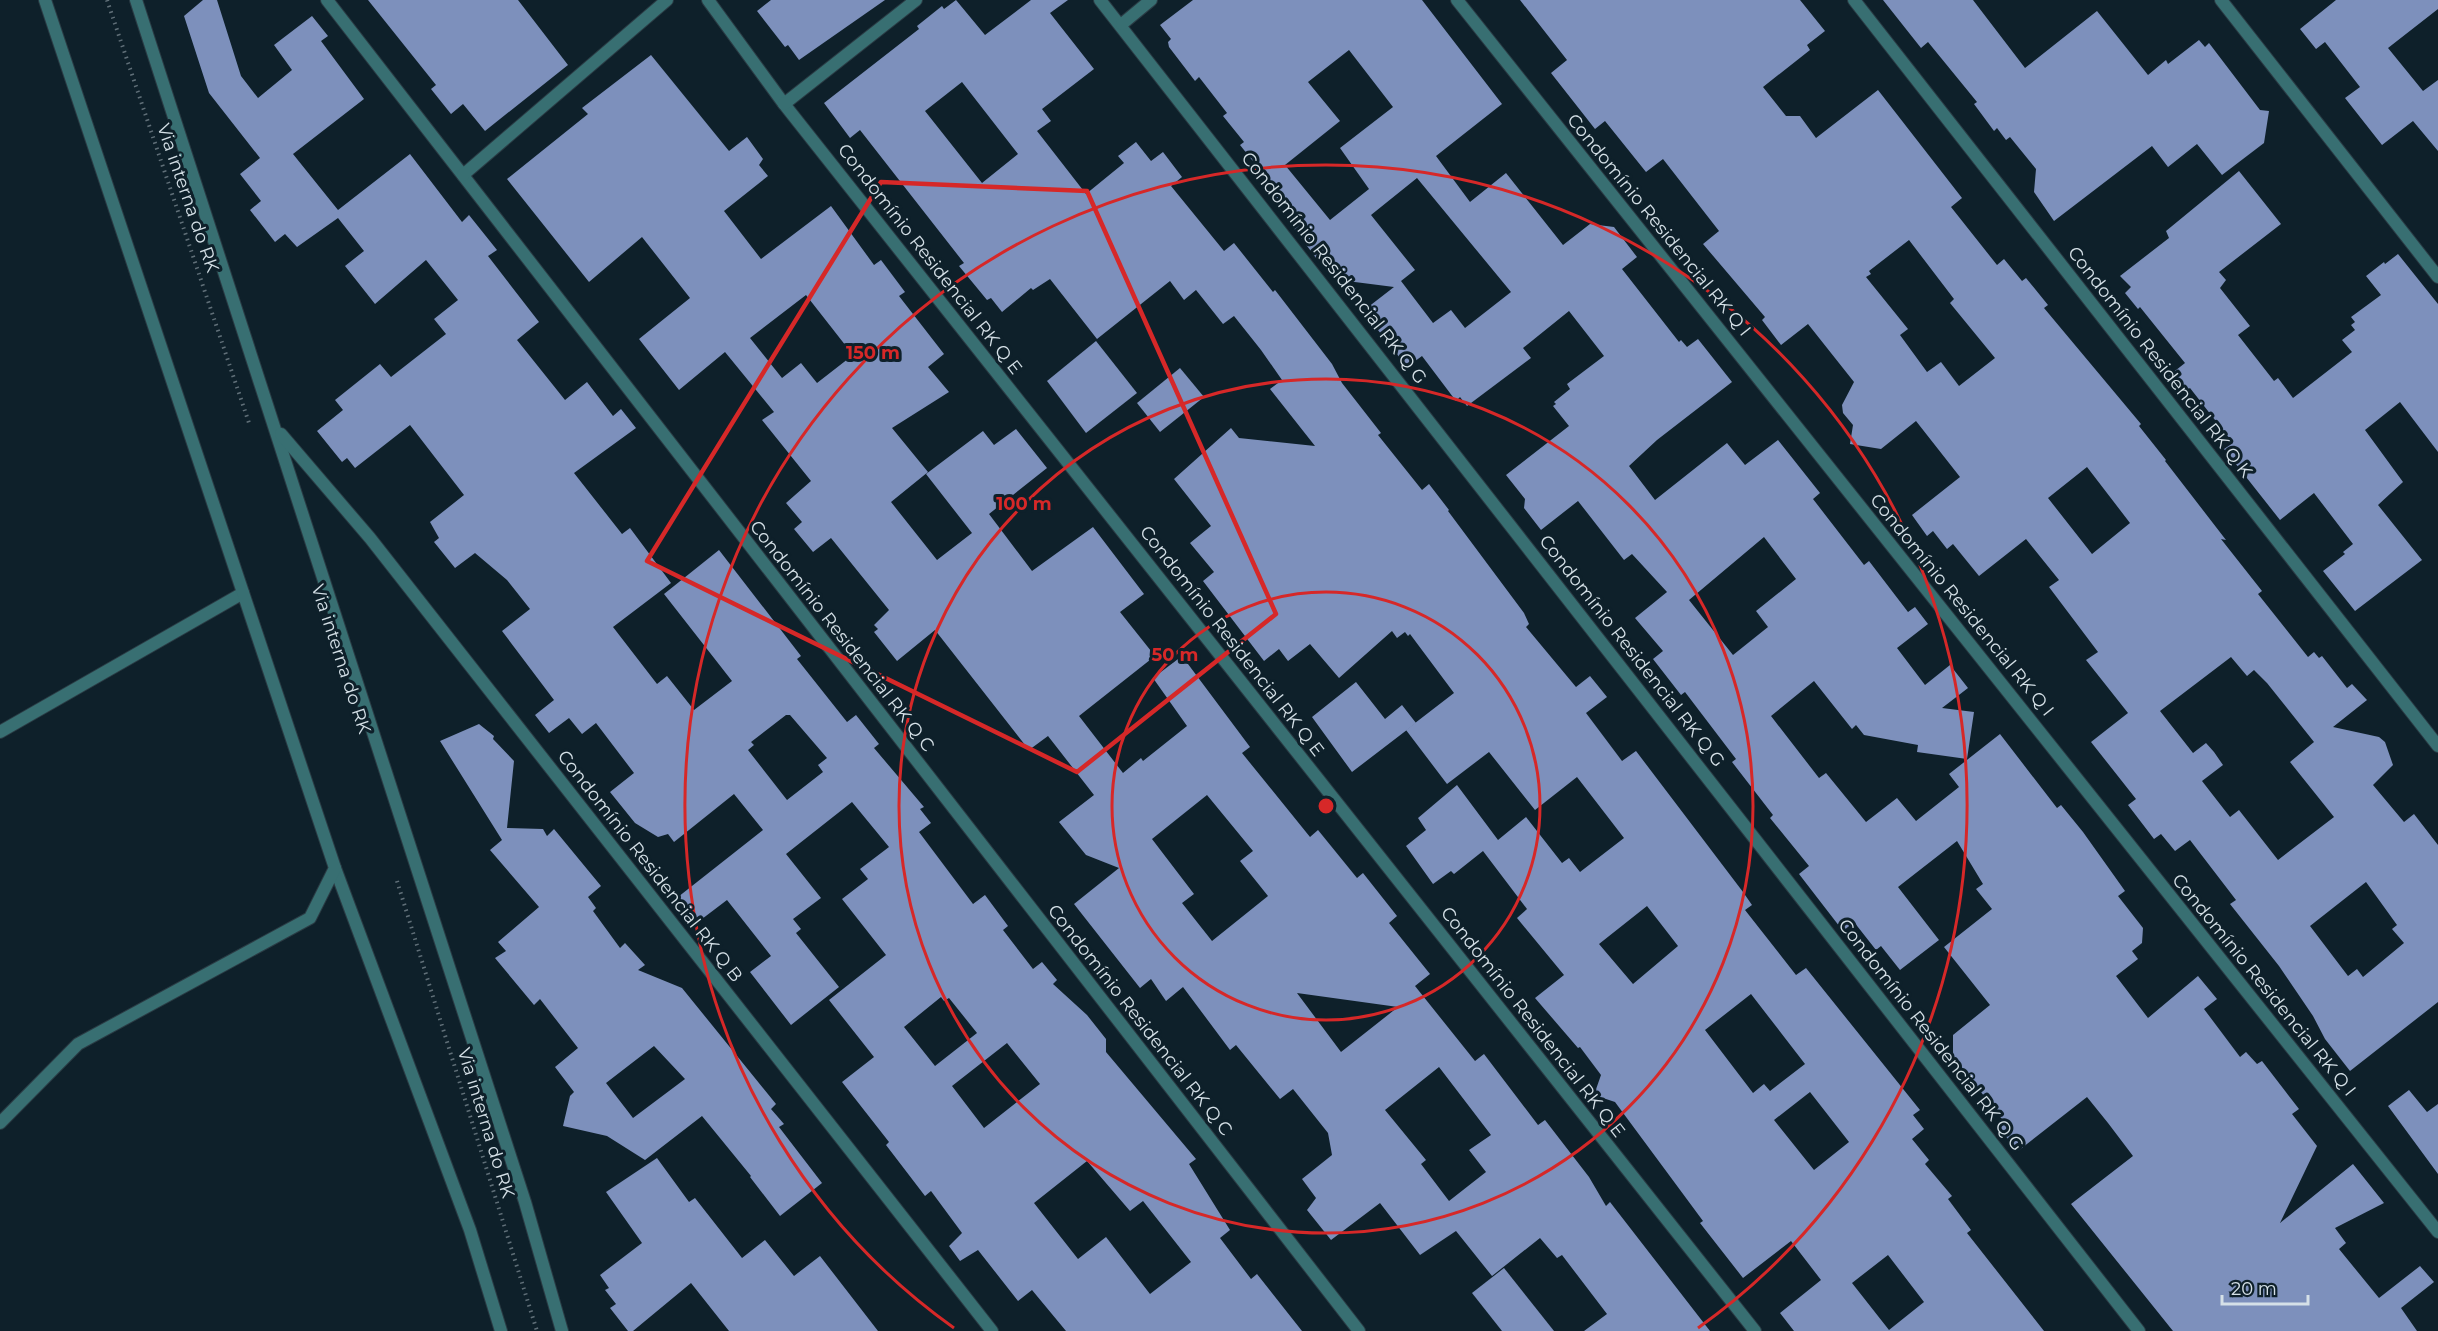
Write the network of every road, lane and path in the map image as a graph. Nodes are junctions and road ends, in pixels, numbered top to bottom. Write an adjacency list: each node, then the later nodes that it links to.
1 (45, 0): 19 (street)
2 (107, 0): 18 (path, Via interna do RK)
3 (136, 0): 17 (street)
4 (327, 0): 15 (street, Condomínio Residencial RK Q C)
5 (667, 0): 15 (street)
6 (708, 0): 14 (street, Condomínio Residencial RK Q E)
7 (916, 0): 14 (street)
8 (1100, 0): 13 (street, Condomínio Residencial RK Q G)
9 (1151, 0): 13 (street)
10 (1457, 0): 25 (street, Condomínio Residencial RK Q I)
11 (1854, 0): 21 (street, Condomínio Residencial RK Q K)
12 (2221, 0): 16 (street)
13 (1122, 24): 32 (street, Condomínio Residencial RK Q G)
14 (784, 104): 31 (street, Condomínio Residencial RK Q E)
15 (463, 175): 30 (street, Condomínio Residencial RK Q C)
16 (2438, 277)
17 (276, 428): 28 (street); 29 (street, Condomínio Residencial RK Q B)
18 (252, 432)
19 (243, 593): 20 (street); 22 (street)
20 (0, 732)
21 (2438, 746)
22 (335, 868): 24 (street); 26 (street)
23 (395, 876): 27 (path, Via interna do RK)
24 (0, 1123)
25 (2438, 1232)
26 (501, 1331)
27 (537, 1331)
28 (562, 1331)
29 (992, 1331)
30 (1359, 1331)
31 (1755, 1331)
32 (2139, 1331)

